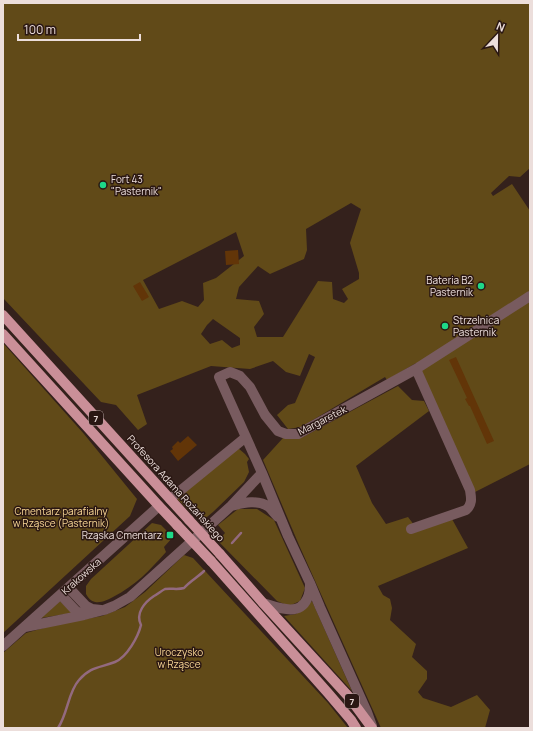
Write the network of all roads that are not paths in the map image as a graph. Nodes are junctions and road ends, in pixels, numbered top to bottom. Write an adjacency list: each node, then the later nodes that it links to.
1 (530, 296): 4 (street, Margaretek)
2 (3, 315): 7 (main road, Profesora Adama Rożańskiego / 7)
3 (3, 334): 8 (main road, 7)
4 (416, 369): 5 (street, Margaretek); 11 (street)
5 (246, 437): 6 (street, Margaretek); 7 (street)
6 (262, 473): 9 (street); 10 (street, Margaretek)
7 (170, 499): 14 (main road, Profesora Adama Rożańskiego / 7, bridge)
8 (159, 506): 13 (street, Krakowska); 19 (main road, 7, bridge)
9 (231, 506): 10 (street); 15 (street)
10 (281, 520): 12 (street, Margaretek)
11 (412, 529)
12 (310, 583): 14 (street); 20 (street, Margaretek)
13 (65, 591): 15 (street); 16 (street); 17 (street, Krakowska)
14 (263, 604): 20 (main road, Profesora Adama Rożańskiego / 7)
15 (101, 610): 16 (street)
16 (84, 615): 17 (street)
17 (24, 627): 18 (street, Krakowska)
18 (3, 646)
19 (356, 728)
20 (372, 728)

